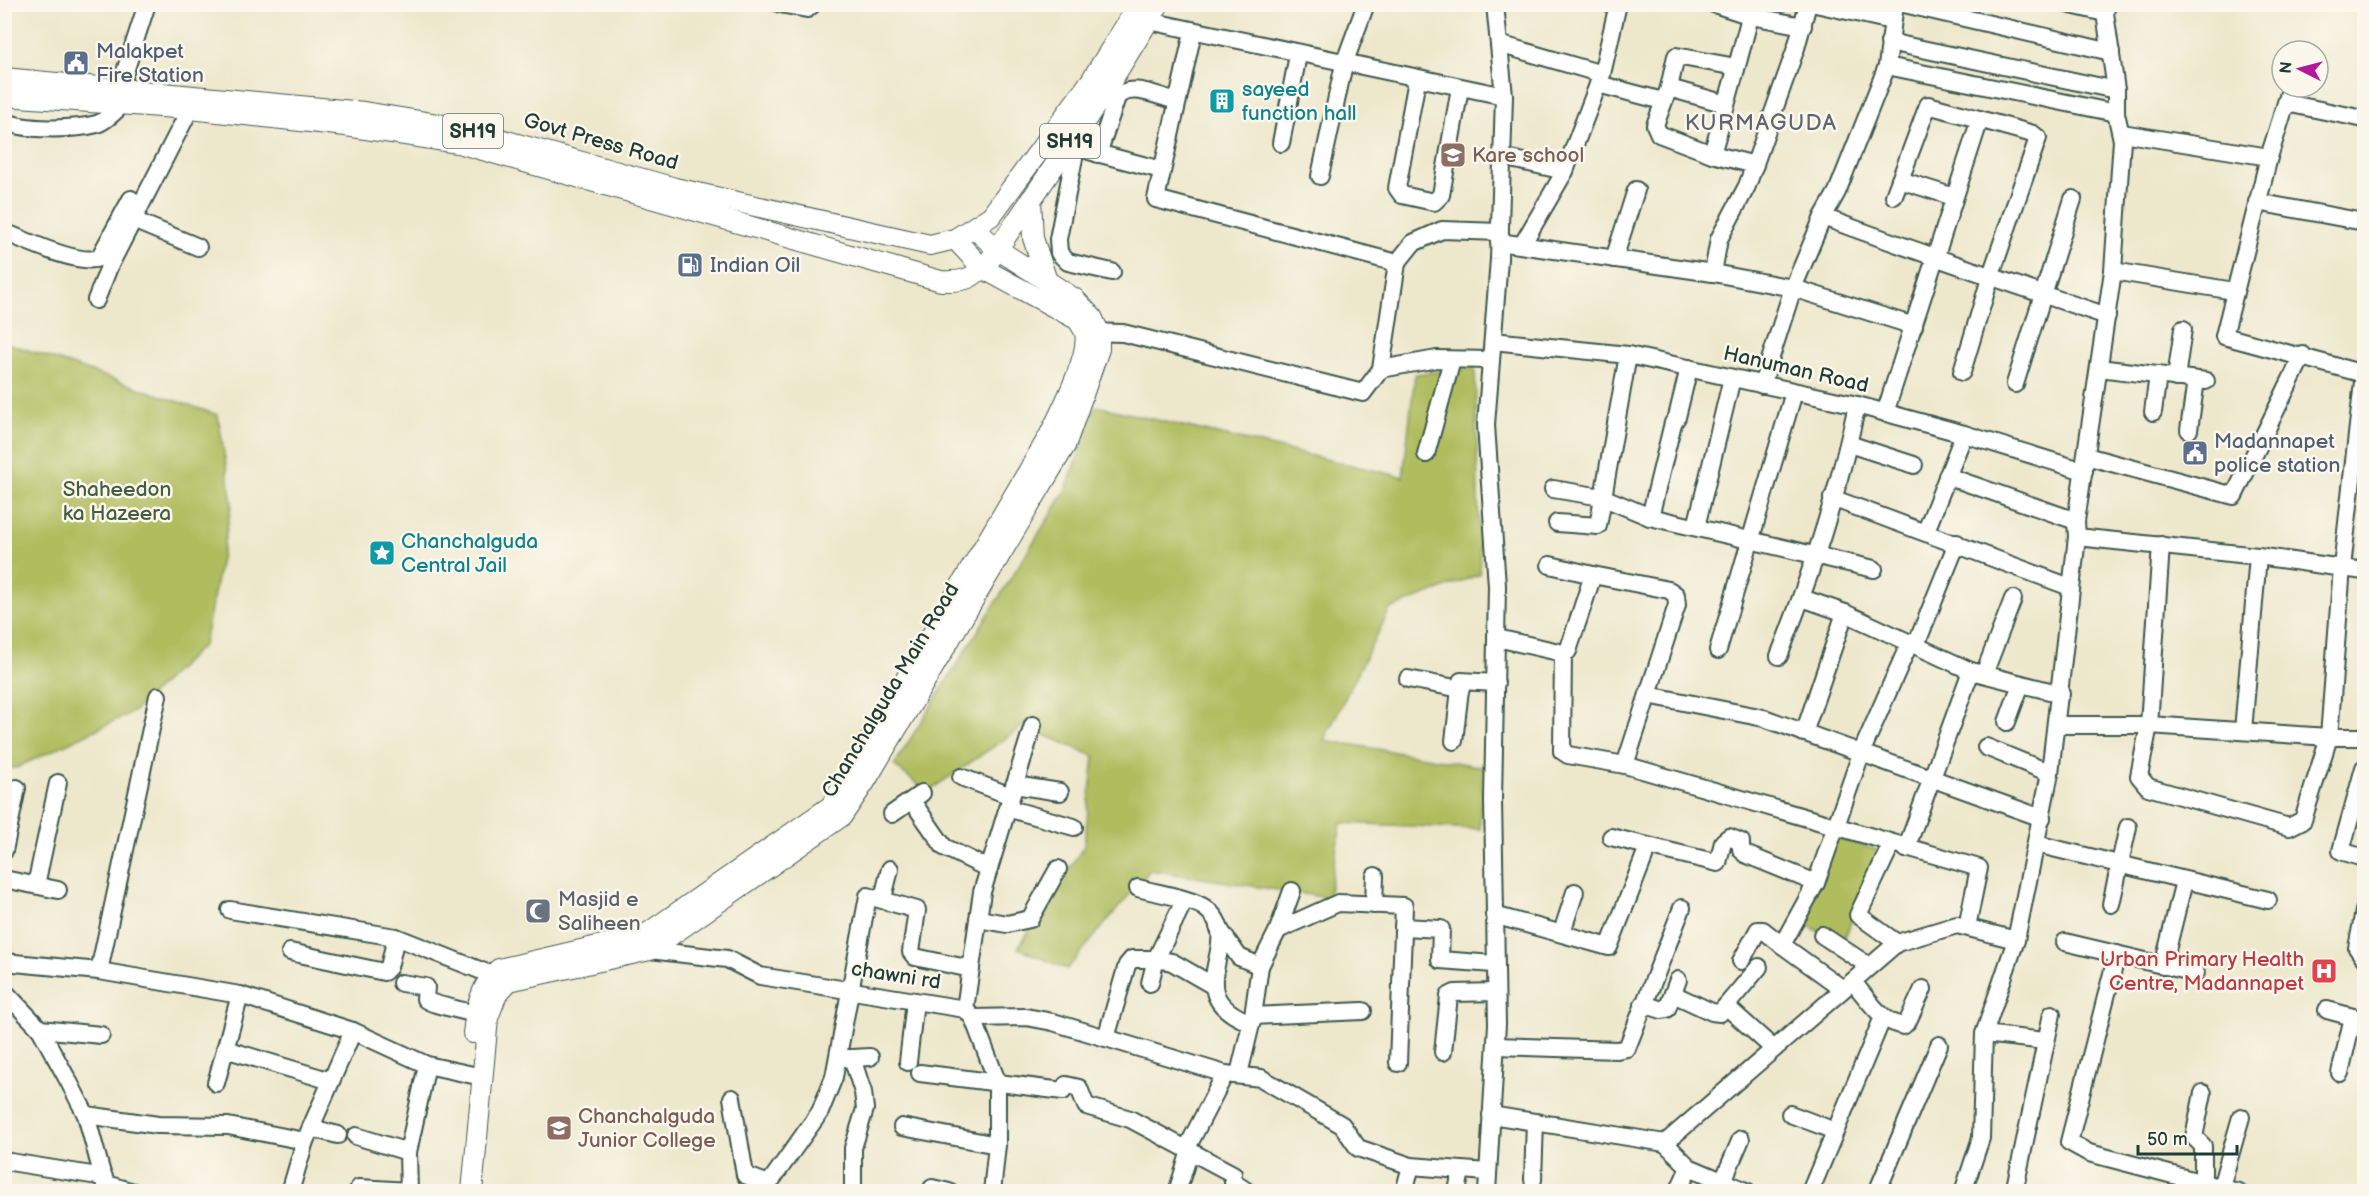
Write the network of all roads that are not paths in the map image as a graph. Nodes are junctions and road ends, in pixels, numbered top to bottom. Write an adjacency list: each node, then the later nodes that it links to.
1 (147, 4): 31 (street)
2 (780, 4): 3 (street)
3 (813, 4)
4 (1366, 4): 23 (street)
5 (1495, 4): 20 (street)
6 (1618, 4): 27 (street)
7 (1714, 4): 15 (street)
8 (1808, 4): 17 (street)
9 (1816, 4): 16 (street)
10 (1895, 4): 16 (street)
11 (1904, 4): 21 (street)
12 (2067, 4): 13 (street)
13 (2106, 9): 21 (street)
14 (1149, 10): 18 (street); 46 (main road, SH19); 66 (main road, SH19)
15 (1752, 10): 17 (street); 25 (street)
16 (1892, 21): 19 (street)
17 (1803, 26): 51 (street)
18 (1193, 32): 22 (street); 75 (street)
19 (1889, 42): 24 (street); 30 (street)
20 (1499, 44): 27 (street); 34 (street)
21 (2111, 52): 30 (street)
22 (1298, 55): 23 (street); 45 (street)
23 (1344, 64): 28 (street); 54 (street)
24 (1887, 66): 40 (street); 63 (street)
25 (1736, 67): 32 (street); 38 (street)
26 (4, 78): 31 (main road, Govt Press Road / SH19)
27 (1600, 79): 32 (street); 53 (street)
28 (1417, 80): 29 (street); 29 (street)
29 (1460, 88): 34 (street)
30 (2116, 90): 40 (street)
31 (122, 95): 33 (main road, SH19); 39 (main road, SH19); 43 (street); 69 (main road, Govt Press Road / SH19)
32 (1666, 95): 38 (street); 48 (street)
33 (4, 96)
34 (1504, 96): 49 (street)
35 (1170, 99): 47 (street)
36 (2288, 99): 50 (street)
37 (2302, 99): 42 (street)
38 (1726, 104): 48 (street)
39 (190, 109): 64 (street); 73 (main road, SH19)
40 (2116, 113): 44 (street)
41 (1980, 119): 55 (street); 58 (street); 79 (street)
42 (2364, 119)
43 (4, 120)
44 (2121, 133): 50 (street); 76 (street)
45 (1281, 143)
46 (1072, 147): 47 (street); 60 (main road, SH19); 77 (street)
47 (1098, 154): 52 (street)
48 (1712, 154): 51 (street)
49 (1502, 157): 53 (street); 68 (street)
50 (2269, 157): 62 (street)
51 (1755, 165): 78 (street)
52 (1154, 168)
53 (1565, 171): 70 (street)
54 (1320, 176)
55 (1900, 180): 57 (street); 58 (street)
56 (1636, 190): 74 (street)
57 (1894, 196)
58 (1954, 197): 72 (street)
59 (131, 199): 67 (street)
60 (1031, 199): 73 (main road, SH19); 80 (main road)
61 (2073, 199): 83 (street)
62 (2257, 202): 65 (street); 82 (street)
63 (1823, 217): 72 (street); 81 (street)
64 (133, 220): 71 (street); 84 (street)
65 (2364, 222)
66 (974, 228): 69 (main road, SH19); 73 (main road)
67 (4, 232)
68 (1499, 237): 70 (street); 75 (street); 89 (street)
69 (955, 239): 73 (main road)
70 (1522, 245): 74 (street)
71 (198, 247)
72 (1933, 258): 79 (street); 86 (street)
73 (990, 259): 80 (main road); 88 (main road)
74 (1614, 259): 78 (street)
75 (1396, 263): 96 (street)
76 (2113, 271): 82 (street); 85 (street)
77 (1112, 272)
78 (1713, 273): 81 (street)
79 (1991, 275): 83 (street); 97 (street)
80 (1047, 281): 88 (main road)
81 (1793, 288): 86 (street); 103 (street)
82 (2234, 291): 91 (street)
83 (2043, 294): 85 (street); 102 (street)
84 (96, 300)
85 (2107, 316): 95 (street)
86 (1914, 326): 107 (street)
87 (2183, 329): 101 (street)
88 (1092, 332): 96 (street); 213 (main road, Chanchalguda Main Road)
89 (1492, 341): 90 (street, Hanuman Road); 93 (street)
90 (1629, 355): 94 (street, Hanuman Road); 117 (street)
91 (2303, 356): 98 (street); 113 (street, Hanuman Road)
92 (1452, 360): 93 (street); 96 (street); 112 (street)
93 (1491, 360): 138 (street)
94 (1689, 368): 100 (street, Hanuman Road); 119 (street)
95 (2099, 368): 99 (street); 113 (street)
96 (1381, 369)
97 (1962, 372)
98 (2364, 374): 108 (street)
99 (2158, 375): 101 (street); 106 (street)
100 (1732, 378): 103 (street, Hanuman Road); 121 (street)
101 (2176, 378): 109 (street)
102 (2014, 384)
103 (1762, 385): 104 (street, Hanuman Road)
104 (1794, 392): 105 (street, Hanuman Road); 124 (street)
105 (1857, 405): 107 (street, Hanuman Road); 111 (street)
106 (2154, 412)
107 (1885, 413): 110 (street, Hanuman Road)
108 (2361, 423): 130 (street)
109 (2189, 430)
110 (1964, 434): 113 (street, Hanuman Road); 115 (street)
111 (1849, 444): 114 (street); 118 (street)
112 (1426, 454)
113 (2085, 464): 122 (street)
114 (1914, 465)
115 (1947, 476): 122 (street); 123 (street)
116 (1553, 489): 117 (street)
117 (1602, 497): 119 (street); 120 (street)
118 (1832, 498): 123 (street); 127 (street)
119 (1650, 517): 121 (street)
120 (1557, 523)
121 (1696, 527): 124 (street)
122 (2076, 529): 126 (street); 134 (street)
123 (1926, 531): 125 (street)
124 (1752, 541): 127 (street); 140 (street)
125 (1957, 543): 134 (street); 139 (street)
126 (2161, 545): 128 (street); 154 (street)
127 (1816, 555): 131 (street); 135 (street)
128 (2258, 556): 130 (street); 155 (street)
129 (1550, 565): 133 (street)
130 (2342, 567): 132 (street); 158 (street)
131 (1874, 569)
132 (2364, 571)
133 (1593, 575): 141 (street); 149 (street)
134 (2070, 587): 148 (street)
135 (1802, 598): 137 (street); 142 (street)
136 (2013, 599): 143 (street)
137 (1845, 612): 139 (street); 156 (street)
138 (1497, 638): 141 (street); 145 (street)
139 (1913, 644): 143 (street); 161 (street)
140 (1718, 650)
141 (1563, 653): 162 (street)
142 (1779, 656)
143 (1978, 672): 146 (street); 166 (street)
144 (1408, 679): 147 (street)
145 (1496, 683): 147 (street); 203 (street)
146 (2021, 684): 148 (street); 151 (street)
147 (1461, 689): 159 (street)
148 (2061, 694): 153 (street)
149 (1648, 695): 156 (street); 162 (street)
150 (158, 696): 229 (street)
151 (2007, 722)
152 (1034, 725): 170 (street)
153 (2057, 725): 154 (street); 164 (street)
154 (2149, 725): 155 (street); 158 (street)
155 (2244, 731): 158 (street)
156 (1804, 733): 161 (street)
157 (2364, 737): 158 (street)
158 (2329, 738)
159 (1454, 741)
160 (1986, 747): 164 (street)
161 (1862, 751): 166 (street); 175 (street)
162 (1625, 765): 175 (street)
163 (2364, 768): 181 (street)
164 (2050, 773): 172 (street)
165 (961, 777): 170 (street)
166 (1931, 777): 172 (street); 179 (street)
167 (58, 783): 190 (street)
168 (17, 788): 180 (street)
169 (1060, 792): 170 (street)
170 (1011, 796): 173 (street); 184 (street)
171 (892, 814): 184 (street)
172 (2042, 818): 177 (street)
173 (1074, 827)
174 (2128, 827): 182 (street)
175 (1836, 828): 179 (street); 189 (street)
176 (1611, 837): 178 (street)
177 (2036, 844): 182 (street); 212 (street)
178 (1648, 847): 189 (street); 209 (street)
179 (1899, 847): 207 (street); 215 (street)
180 (4, 851)
181 (2364, 858)
182 (2120, 864): 188 (street); 199 (street)
183 (890, 869): 195 (street)
184 (989, 869): 204 (street)
185 (1058, 869): 204 (street)
186 (1375, 876): 198 (street)
187 (4, 879): 190 (street)
188 (2184, 881): 196 (street); 226 (street)
189 (1816, 883): 216 (street)
190 (36, 885): 192 (street)
191 (1138, 888): 197 (street)
192 (58, 890)
193 (1292, 891): 208 (street)
194 (1575, 892): 209 (street)
195 (883, 898): 228 (street); 238 (street)
196 (2268, 900)
197 (1184, 901): 205 (street); 219 (street)
198 (1374, 904): 206 (street); 208 (street)
199 (2111, 904)
200 (1682, 909): 242 (street)
201 (230, 910): 211 (street)
202 (2364, 912): 220 (street)
203 (1494, 915): 209 (street); 223 (street)
204 (978, 919): 228 (street)
205 (1218, 927): 224 (street); 234 (street)
206 (1403, 927): 223 (street); 265 (street)
207 (1968, 927): 212 (street); 215 (street)
208 (1278, 930): 224 (street)
209 (1562, 932)
210 (1822, 935): 225 (street)
211 (396, 937): 217 (street); 231 (street)
212 (2016, 939): 254 (street)
213 (648, 942): 231 (main road, Chanchalguda Main Road); 238 (street, chawni rd)
214 (2065, 942): 218 (street)
215 (1897, 943): 225 (street)
216 (1782, 945): 221 (street); 235 (street)
217 (290, 952)
218 (2117, 954): 226 (street); 297 (street)
219 (1156, 958): 233 (street); 234 (street); 256 (street)
220 (2364, 958)
221 (1741, 961)
222 (4, 962): 229 (street)
223 (1494, 964): 239 (street)
224 (1260, 966): 251 (street)
225 (1869, 966): 235 (street)
226 (2163, 966): 230 (street)
227 (1759, 967): 243 (street)
228 (971, 969): 246 (street)
229 (99, 971): 240 (street)
230 (2196, 974)
231 (497, 980): 248 (main road)
232 (401, 982): 248 (street)
233 (1150, 983)
234 (1212, 985): 251 (street)
235 (1848, 985): 249 (street); 261 (street)
236 (1923, 989): 249 (street)
237 (4, 991): 252 (street)
238 (850, 991): 241 (street, chawni rd); 264 (street)
239 (1496, 993): 259 (street); 262 (street)
240 (240, 995): 253 (street); 260 (street)
241 (915, 1001): 246 (street, chawni rd); 271 (street)
242 (1643, 1004): 243 (street); 259 (street)
243 (1726, 1006): 261 (street)
244 (2327, 1010): 250 (street)
245 (1363, 1011): 251 (street)
246 (969, 1014): 256 (street, chawni rd); 271 (street)
247 (2052, 1014): 257 (street)
248 (482, 1015): 269 (main road)
249 (1883, 1017): 281 (street)
250 (2359, 1018): 267 (street)
251 (1252, 1020): 268 (street)
252 (40, 1029): 255 (street); 276 (street)
253 (353, 1031): 266 (street); 270 (street)
254 (1984, 1034): 257 (street); 318 (street)
255 (102, 1035)
256 (1106, 1038): 268 (street, chawni rd)
257 (2045, 1041): 319 (street)
258 (1939, 1045): 317 (street)
259 (1497, 1046): 277 (street)
260 (225, 1049): 270 (street); 272 (street)
261 (1774, 1049): 286 (street)
262 (1443, 1052)
263 (870, 1057): 264 (street)
264 (845, 1058): 299 (street); 307 (street)
265 (1398, 1063)
266 (427, 1065): 269 (street); 289 (street)
267 (2340, 1073)
268 (1232, 1074): 288 (street); 291 (street, chawni rd)
269 (476, 1077): 305 (main road); 306 (main road)
270 (331, 1081): 282 (street)
271 (997, 1081): 287 (street); 288 (street)
272 (216, 1083)
273 (2203, 1093): 297 (street)
274 (732, 1098): 299 (street)
275 (1790, 1114): 281 (street)
276 (86, 1115): 282 (street); 298 (street)
277 (1491, 1115): 279 (street); 294 (street)
278 (2241, 1117): 300 (street)
279 (1535, 1122): 286 (street); 295 (street)
280 (902, 1127): 287 (street)
281 (1835, 1131): 316 (street)
282 (308, 1134): 283 (street); 302 (street)
283 (338, 1135)
284 (356, 1136): 289 (street)
285 (1741, 1139): 296 (street)
286 (1665, 1143): 292 (street)
287 (997, 1145): 308 (street)
288 (1189, 1149): 309 (street); 310 (street)
289 (408, 1152): 304 (street)
290 (4, 1161): 298 (street)
291 (1411, 1166): 293 (street, chawni rd); 311 (street)
292 (1689, 1167): 296 (street); 314 (street)
293 (1461, 1170): 294 (street, chawni rd); 312 (street)
294 (1487, 1172): 313 (street)
295 (1533, 1180)
296 (1723, 1181): 315 (street)
297 (2203, 1183): 300 (street)
298 (106, 1184): 301 (street)
299 (765, 1187)
300 (2221, 1187): 320 (street)
301 (134, 1191)
302 (290, 1191)
303 (357, 1191): 304 (street)
304 (409, 1191)
305 (460, 1191)
306 (472, 1191)
307 (853, 1191)
308 (992, 1191)
309 (1176, 1191)
310 (1248, 1191)
311 (1404, 1191)
312 (1457, 1191)
313 (1487, 1191)
314 (1678, 1191)
315 (1748, 1191)
316 (1810, 1191)
317 (1877, 1191)
318 (1963, 1191)
319 (2014, 1191)
320 (2238, 1191)

